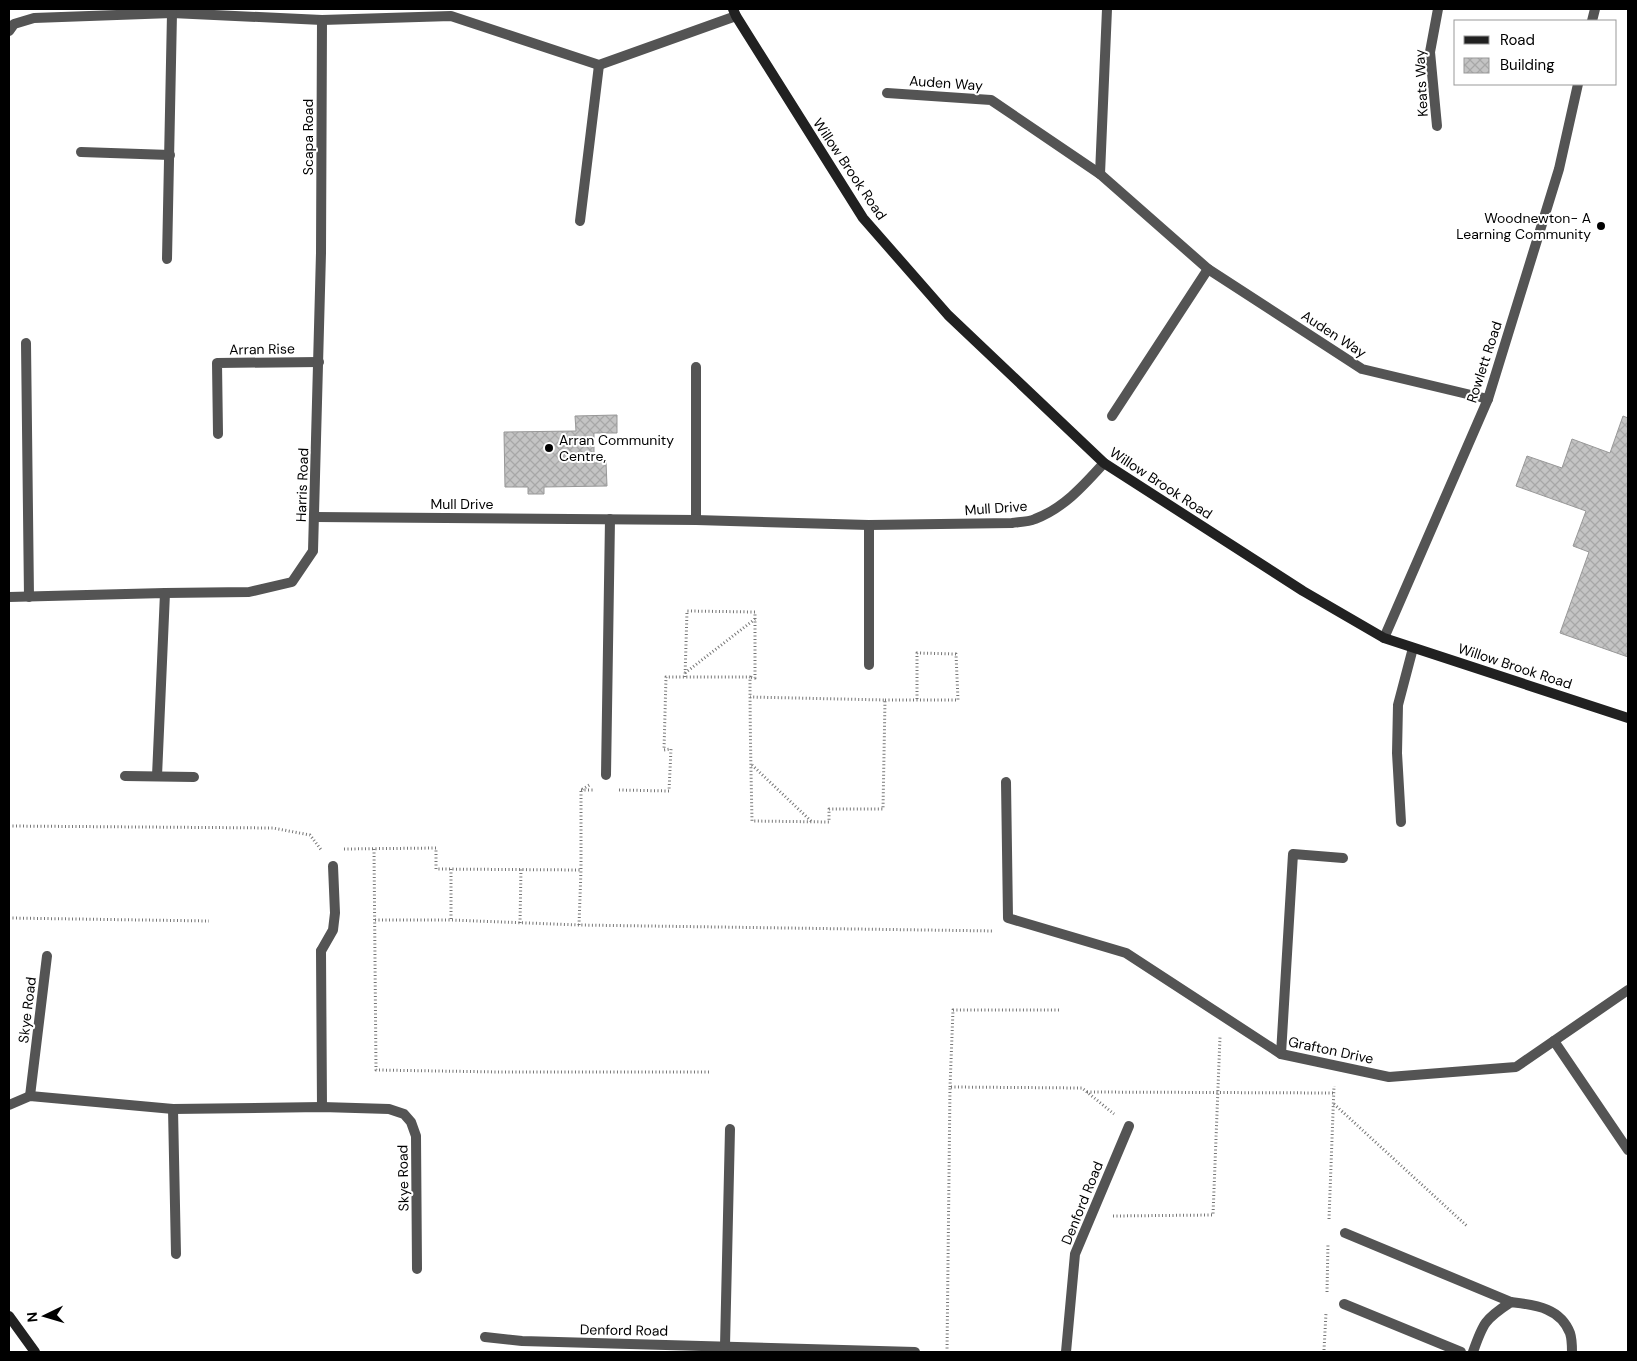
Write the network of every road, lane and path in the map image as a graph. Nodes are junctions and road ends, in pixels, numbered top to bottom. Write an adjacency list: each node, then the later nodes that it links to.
1 (1107, 9): 14 (street)
2 (1438, 9): 11 (street, Keats Way)
3 (172, 11): 6 (street); 7 (street); 13 (street)
4 (451, 12): 6 (street); 8 (street)
5 (734, 13): 8 (street); 25 (street, Willow Brook Road)
6 (322, 20): 16 (street, Scapa Road)
7 (9, 31)
8 (599, 64): 15 (street)
9 (1578, 85): 22 (street, Rowlett Road)
10 (887, 93): 14 (street, Auden Way)
11 (1437, 126)
12 (81, 152): 13 (street)
13 (170, 155): 17 (street)
14 (1100, 174): 18 (street, Auden Way)
15 (580, 221)
16 (321, 253): 20 (street, Harris Road)
17 (167, 259)
18 (1208, 269): 22 (street, Auden Way); 23 (street)
19 (26, 343): 32 (street)
20 (319, 362): 24 (street, Arran Rise); 26 (street, Harris Road)
21 (696, 367): 28 (street)
22 (1488, 399): 34 (street, Rowlett Road)
23 (1112, 416)
24 (218, 434)
25 (1104, 463): 29 (street, Mull Drive); 34 (street, Willow Brook Road)
26 (315, 517): 27 (street, Mull Drive); 30 (street, Harris Road)
27 (610, 519): 28 (street, Mull Drive); 44 (street)
28 (696, 520): 29 (street, Mull Drive)
29 (869, 525): 36 (street)
30 (165, 593): 32 (street, Harris Road); 46 (street)
31 (9, 597): 32 (street, Harris Road)
32 (29, 597)
33 (755, 618): 37 (path); 37 (path); 38 (path)
34 (1384, 638): 35 (street, Willow Brook Road)
35 (1413, 648): 42 (street, Willow Brook Road); 53 (street)
36 (869, 665)
37 (685, 675): 38 (path); 51 (path)
38 (750, 678): 39 (path)
39 (750, 697): 40 (path); 43 (path)
40 (885, 700): 41 (path); 52 (path)
41 (917, 700): 41 (path)
42 (1628, 718)
43 (751, 764): 52 (path); 52 (path)
44 (606, 775): 49 (path)
45 (125, 776): 46 (street)
46 (157, 776): 47 (street)
47 (194, 777)
48 (1006, 782): 65 (street)
49 (581, 790): 50 (path); 63 (path)
50 (600, 790)
51 (610, 790)
52 (812, 822)
53 (1401, 822)
54 (9, 826): 55 (path)
55 (321, 849): 56 (path); 60 (path)
56 (329, 849)
57 (338, 849): 58 (path)
58 (374, 849): 61 (path); 66 (path)
59 (1343, 858): 76 (street)
60 (333, 866): 86 (street)
61 (451, 869): 62 (path); 67 (path)
62 (521, 869): 63 (path); 69 (path)
63 (581, 870): 70 (path)
64 (9, 918): 68 (path)
65 (1008, 918): 70 (path); 74 (street, Grafton Drive)
66 (374, 920): 67 (path); 78 (path)
67 (451, 920): 69 (path)
68 (209, 922)
69 (520, 923): 70 (path)
70 (579, 925)
71 (47, 956): 83 (street, Skye Road)
72 (1628, 990): 75 (street, Grafton Drive)
73 (1059, 1010): 79 (path)
74 (1226, 1017): 76 (street, Grafton Drive); 81 (path)
75 (1554, 1041): 77 (street, Grafton Drive); 90 (street)
76 (1281, 1054): 77 (street, Grafton Drive)
77 (1334, 1065): 82 (path)
78 (711, 1072)
79 (950, 1087): 80 (path); 111 (path)
80 (1087, 1092): 81 (path); 88 (path)
81 (1217, 1092): 82 (path); 91 (path)
82 (1334, 1093): 84 (path)
83 (30, 1096): 85 (street, Skye Road); 87 (street, Skye Road)
84 (1334, 1104): 92 (path); 93 (path)
85 (9, 1105)
86 (322, 1107): 87 (street, Skye Road); 97 (street, Skye Road)
87 (173, 1109): 96 (street)
88 (1129, 1126): 91 (street, Denford Road)
89 (730, 1129): 105 (street)
90 (1628, 1150)
91 (1091, 1216): 112 (street, Denford Road)
92 (1329, 1222)
93 (1468, 1227)
94 (1345, 1233): 99 (street)
95 (1328, 1242): 98 (path)
96 (176, 1254)
97 (417, 1269)
98 (1326, 1301)
99 (1511, 1302): 114 (street); 115 (street)
100 (1344, 1304): 113 (street)
101 (1326, 1311): 106 (path)
102 (9, 1316): 107 (street)
103 (485, 1337): 104 (street, Denford Road)
104 (522, 1341): 105 (street, Denford Road); 108 (street)
105 (725, 1346): 109 (street, Denford Road)
106 (1324, 1350)
107 (35, 1352)
108 (522, 1352)
109 (880, 1352): 110 (street, Denford Road)
110 (915, 1352)
111 (947, 1352)
112 (1066, 1352)
113 (1461, 1352)
114 (1473, 1352)
115 (1572, 1352)

